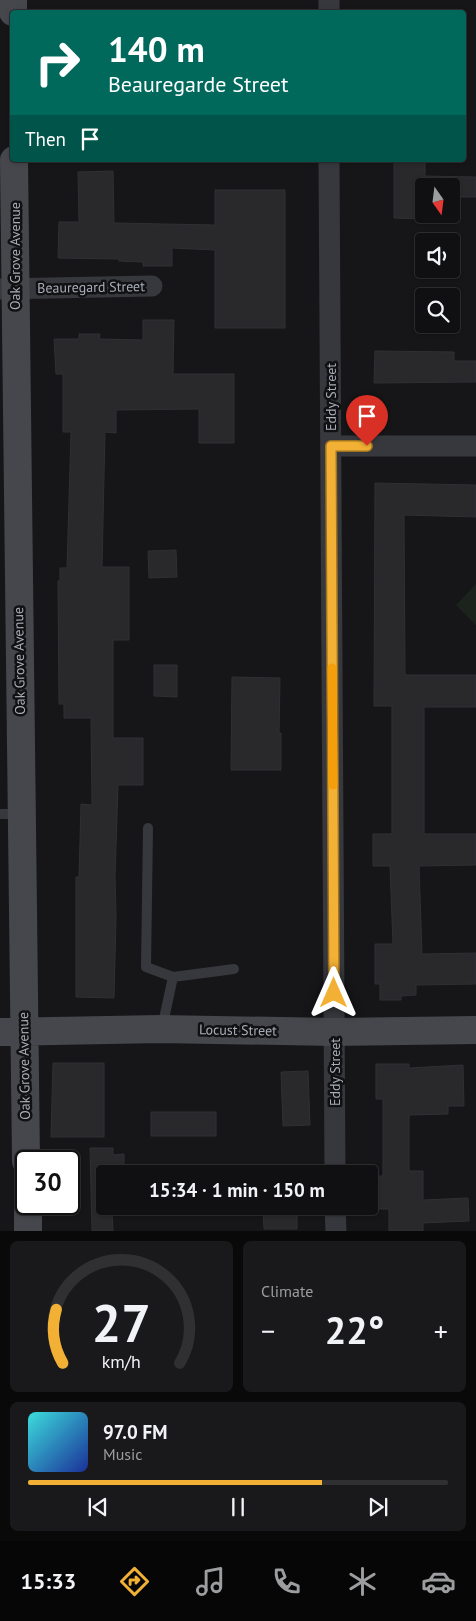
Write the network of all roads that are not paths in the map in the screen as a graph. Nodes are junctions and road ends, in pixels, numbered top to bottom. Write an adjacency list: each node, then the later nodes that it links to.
1 (14, 162): 4 (street, Oak Grove Avenue)
2 (329, 162): 5 (street, Eddy Street)
3 (152, 286): 4 (street, Beauregard Street)
4 (7, 289): 7 (street, Oak Grove Avenue)
5 (331, 446): 6 (street); 14 (street, Eddy Street)
6 (476, 446)
7 (11, 814): 13 (street, Oak Grove Avenue)
8 (148, 828): 10 (lane)
9 (234, 969): 10 (lane)
10 (173, 977): 11 (lane)
11 (161, 1029): 13 (street, Locust Street); 14 (street, Locust Street)
12 (476, 1030): 14 (street, Locust Street)
13 (12, 1032): 15 (street, Oak Grove Avenue)
14 (334, 1032): 16 (street, Eddy Street)
15 (25, 1150)
16 (335, 1165)
17 (28, 1215): 19 (street)
18 (335, 1215): 20 (street)
19 (28, 1231)
20 (336, 1231)

